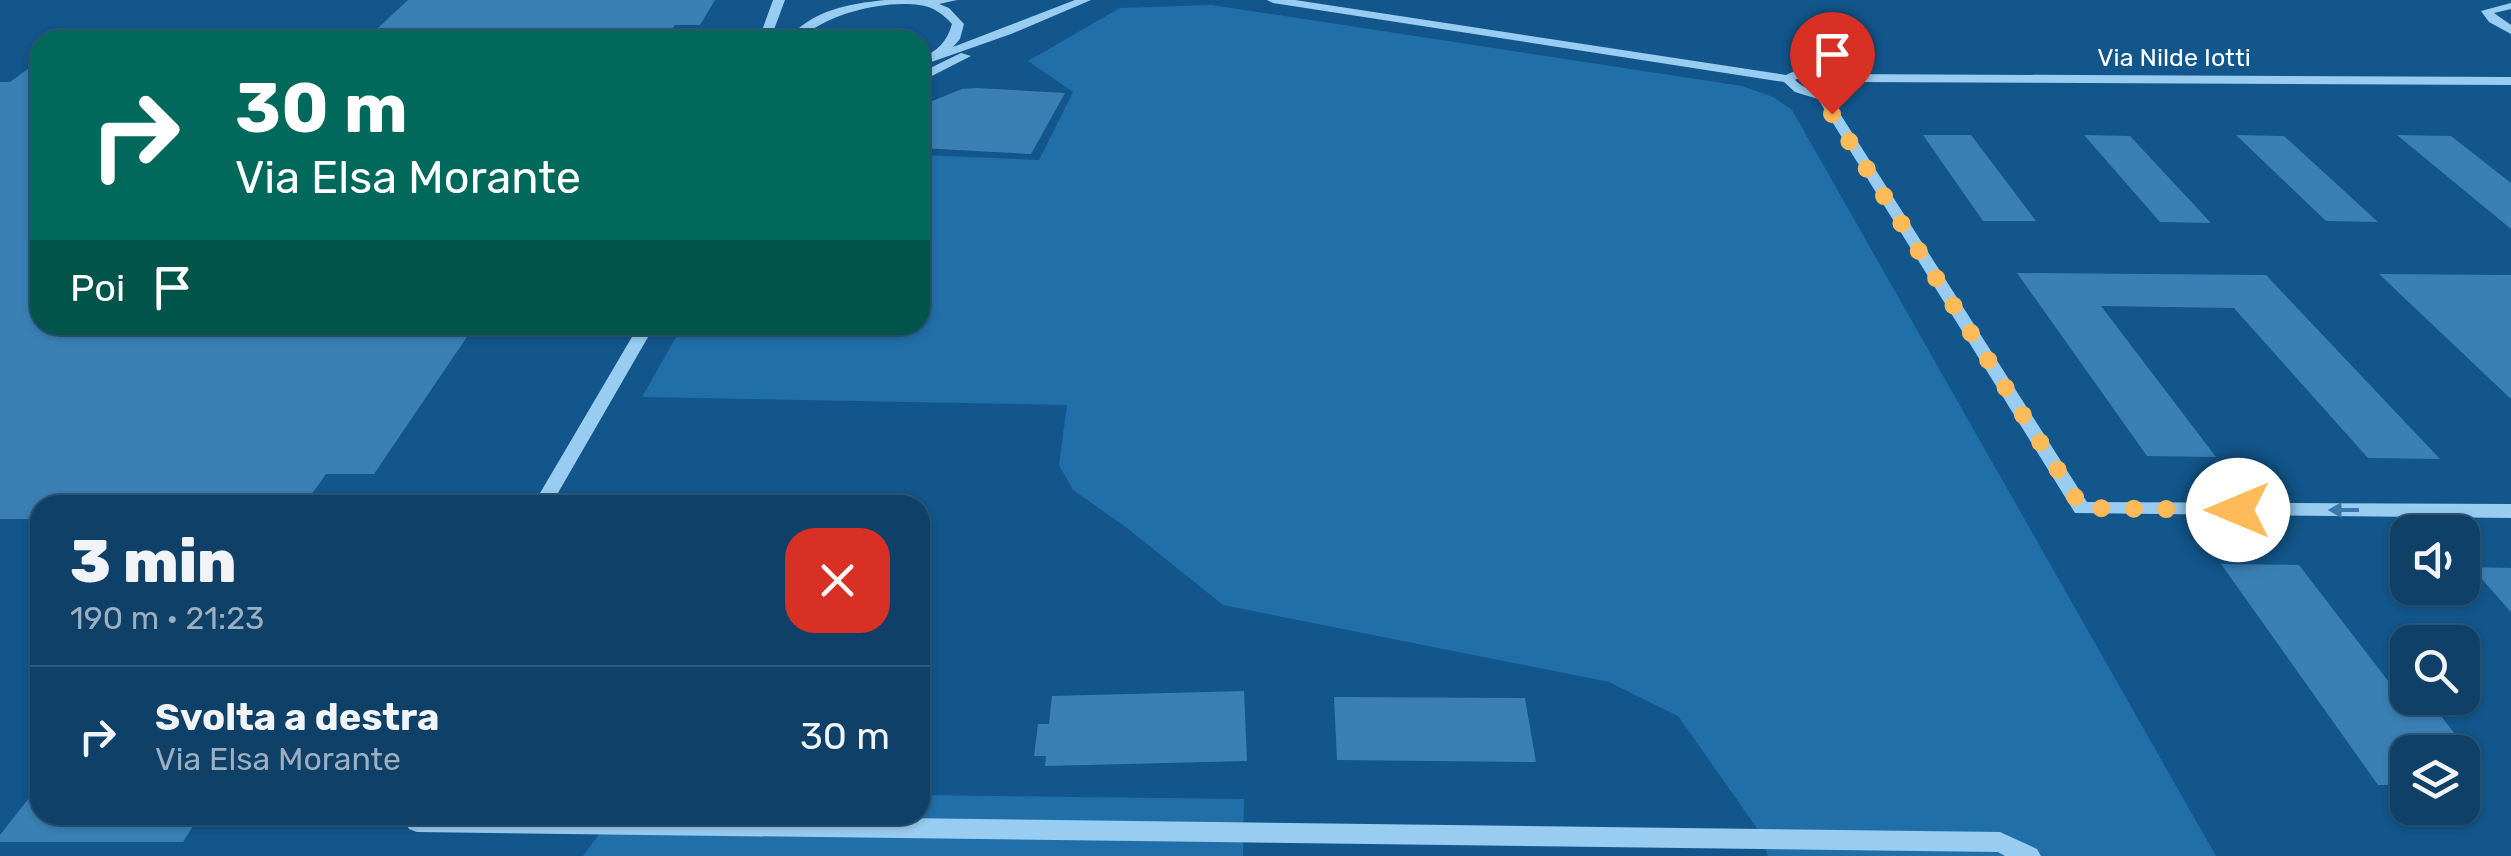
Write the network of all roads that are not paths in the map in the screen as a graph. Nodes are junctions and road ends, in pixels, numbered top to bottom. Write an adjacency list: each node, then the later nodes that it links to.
1 (780, 0): 7 (street)
2 (951, 0): 5 (street)
3 (1085, 0): 10 (street)
4 (1273, 0): 14 (street)
5 (919, 2): 8 (street); 11 (street)
6 (2511, 6): 9 (street)
7 (770, 30)
8 (801, 30)
9 (2511, 30)
10 (1008, 32): 12 (street); 13 (street)
11 (930, 57)
12 (930, 59)
13 (930, 73)
14 (1788, 78): 15 (street, Via Nilde Iotti); 17 (street)
15 (1837, 78): 16 (street, Via Nilde Iotti); 17 (street)
16 (2511, 81)
17 (1822, 96): 20 (street, one-way to 17)
18 (640, 335): 19 (street)
19 (548, 495)
20 (2511, 511)
21 (654, 825): 22 (street)
22 (2029, 856)

